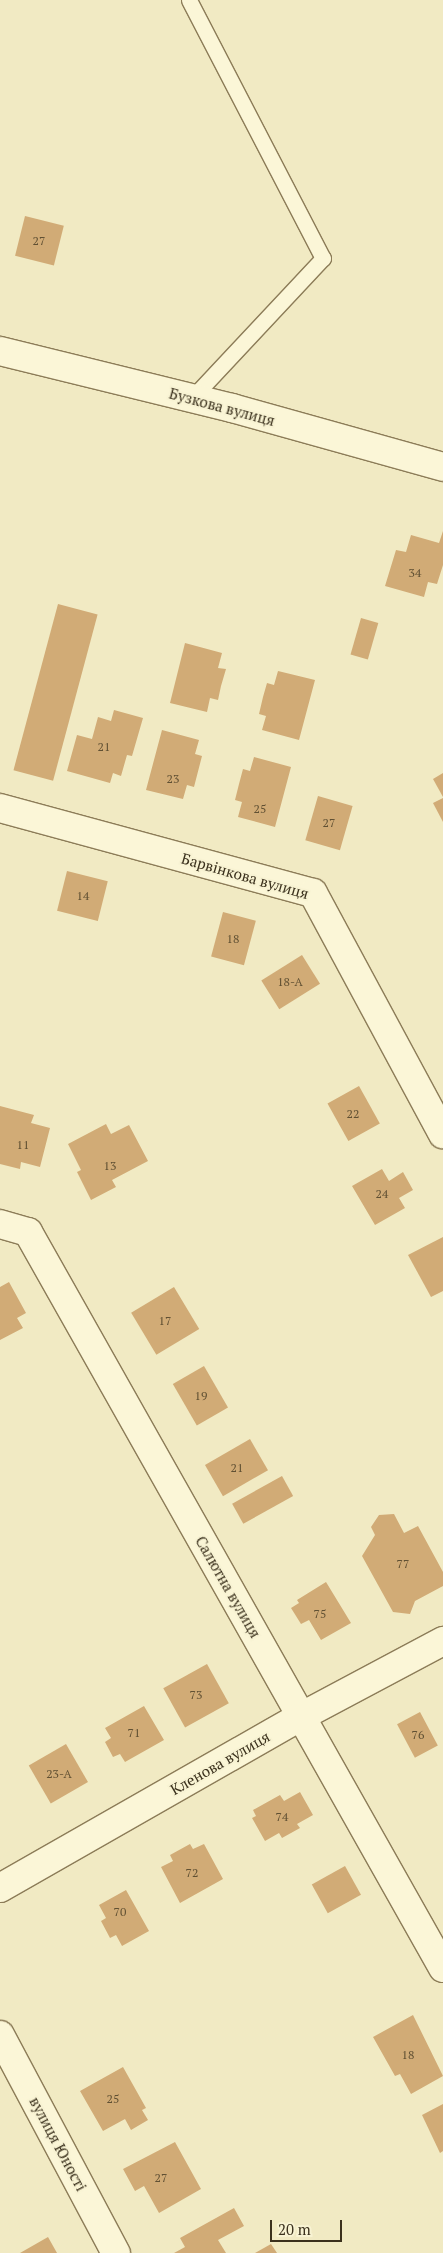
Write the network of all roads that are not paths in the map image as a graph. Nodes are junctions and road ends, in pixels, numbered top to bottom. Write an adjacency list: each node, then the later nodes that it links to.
1 (188, 0): 3 (lane)
2 (0, 351): 3 (street, Бузкова вулиця)
3 (192, 398): 4 (street, Бузкова вулиця)
4 (443, 467)
5 (0, 808): 6 (street, Барвінкова вулиця)
6 (443, 1134)
7 (0, 1224): 9 (street, Салютна вулиця)
8 (443, 1641): 9 (street, Кленова вулиця)
9 (302, 1716): 10 (street, Кленова вулиця); 11 (street, Салютна вулиця)
10 (0, 1888)
11 (443, 1968)
12 (0, 2035): 13 (street, вулиця Юності)
13 (116, 2253)

